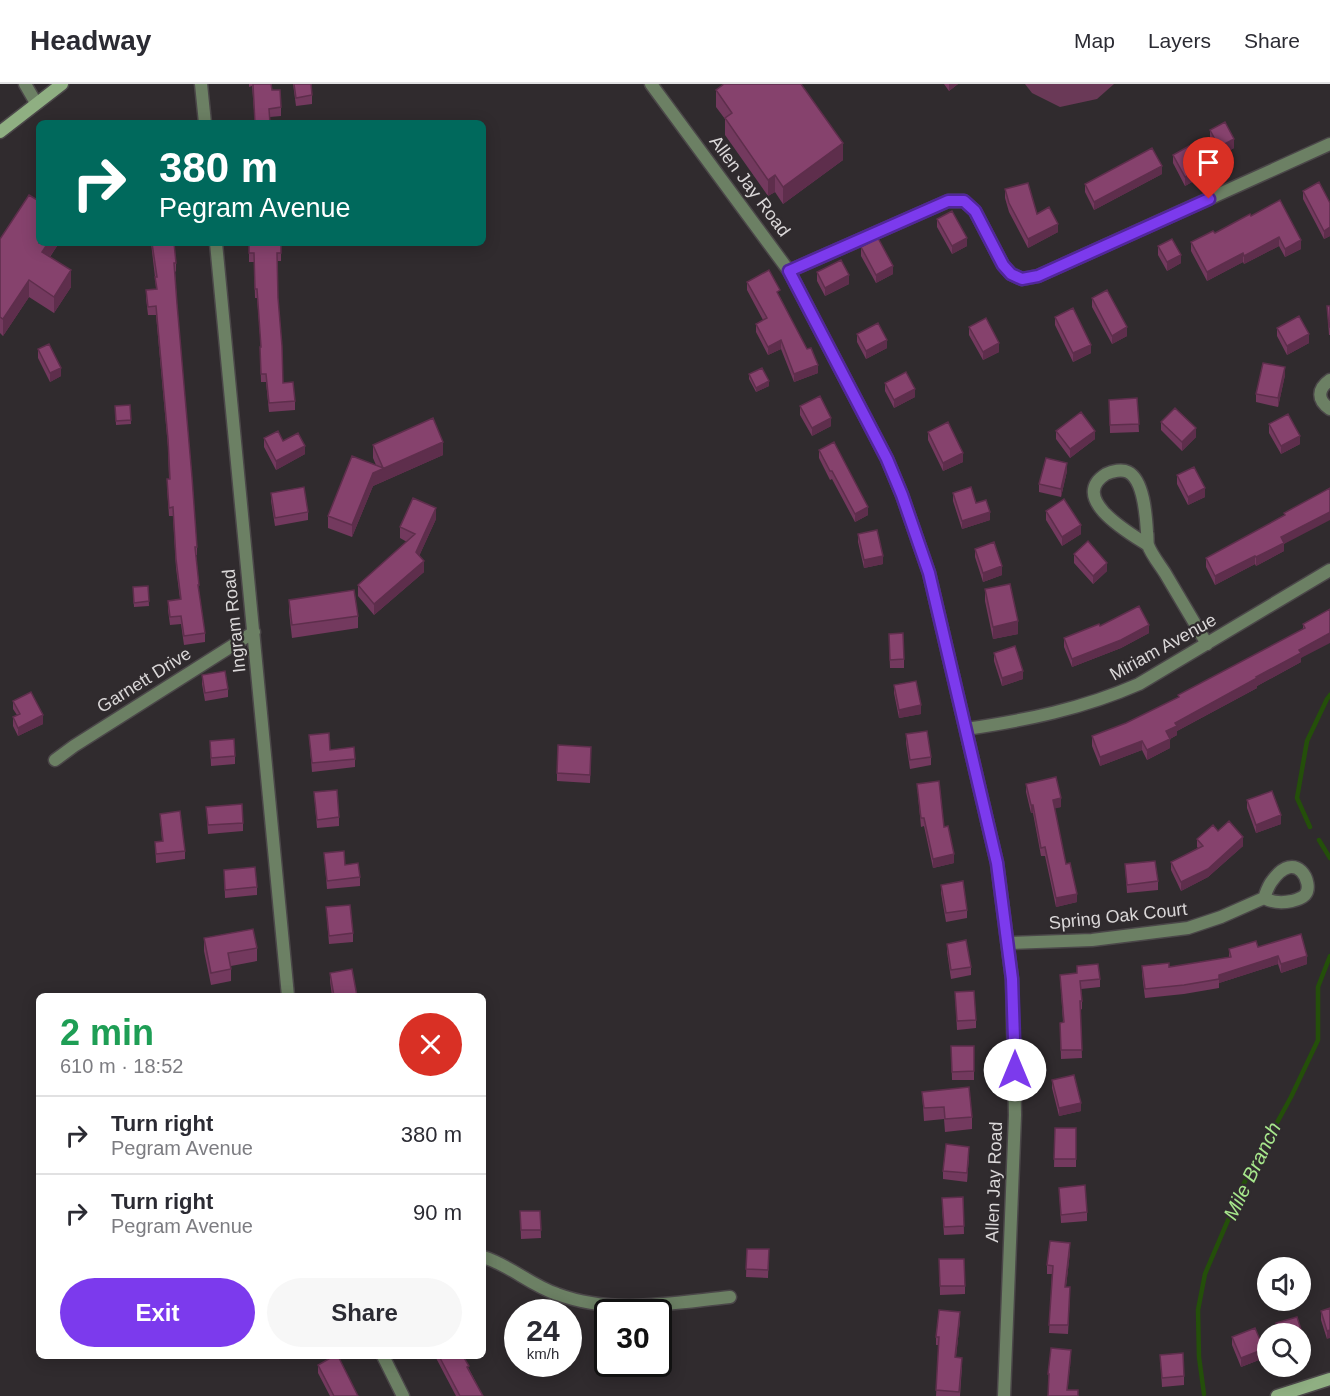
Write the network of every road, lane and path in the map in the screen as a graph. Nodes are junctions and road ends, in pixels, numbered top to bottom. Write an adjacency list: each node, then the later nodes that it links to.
1 (25, 84): 5 (street)
2 (62, 84): 5 (main road)
3 (201, 84): 6 (street)
4 (651, 84): 10 (street, Allen Jay Road)
5 (36, 103): 7 (main road)
6 (205, 120)
7 (0, 132)
8 (1330, 144): 10 (street)
9 (216, 246): 15 (street, Ingram Road)
10 (789, 271): 17 (street, Allen Jay Road)
11 (1330, 380): 12 (street)
12 (1330, 409)
13 (1148, 545): 13 (street); 16 (street)
14 (1330, 570): 16 (street, Miriam Avenue)
15 (254, 632): 18 (street, Garnett Drive); 21 (street, Ingram Road)
16 (1207, 644): 17 (street, Miriam Avenue)
17 (966, 729): 20 (street, Allen Jay Road)
18 (54, 760)
19 (1264, 898): 20 (street, Spring Oak Court)
20 (1008, 944): 27 (street, Allen Jay Road)
21 (288, 993)
22 (486, 1258): 23 (street)
23 (730, 1297)
24 (384, 1359): 26 (street)
25 (1330, 1379): 28 (main road)
26 (403, 1396)
27 (1004, 1396)
28 (1277, 1396)

